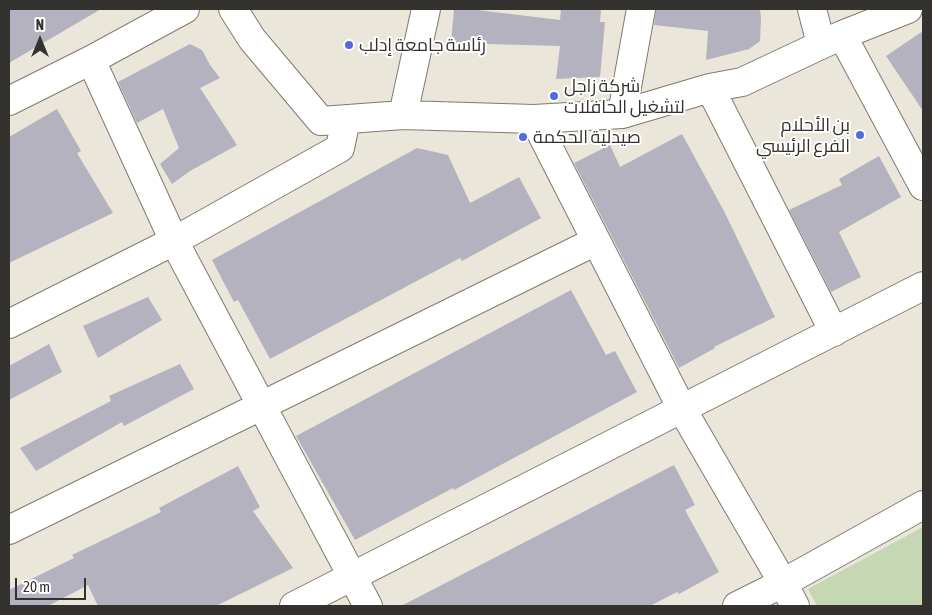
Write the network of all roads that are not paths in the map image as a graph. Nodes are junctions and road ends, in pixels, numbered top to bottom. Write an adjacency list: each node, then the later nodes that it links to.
1 (185, 9): 8 (street)
2 (232, 9): 13 (street)
3 (426, 9): 12 (street)
4 (641, 9): 11 (street)
5 (812, 9): 7 (street)
6 (908, 9): 7 (street)
7 (832, 39): 9 (street); 15 (street)
8 (91, 60): 10 (street); 16 (street)
9 (710, 88): 11 (street); 20 (street)
10 (9, 99)
11 (622, 114): 14 (street)
12 (403, 115): 13 (street); 14 (street)
13 (346, 119): 16 (street)
14 (534, 119): 17 (street)
15 (923, 186)
16 (174, 241): 19 (street); 21 (street)
17 (596, 241): 21 (street); 22 (street)
18 (923, 286): 20 (street)
19 (9, 324)
20 (834, 332): 22 (street)
21 (262, 406): 24 (street); 25 (street)
22 (682, 409): 25 (street); 26 (street)
23 (923, 505): 26 (street)
24 (9, 530)
25 (353, 576): 27 (street); 28 (street)
26 (789, 595): 29 (street)
27 (294, 606)
28 (368, 606)
29 (737, 606)

